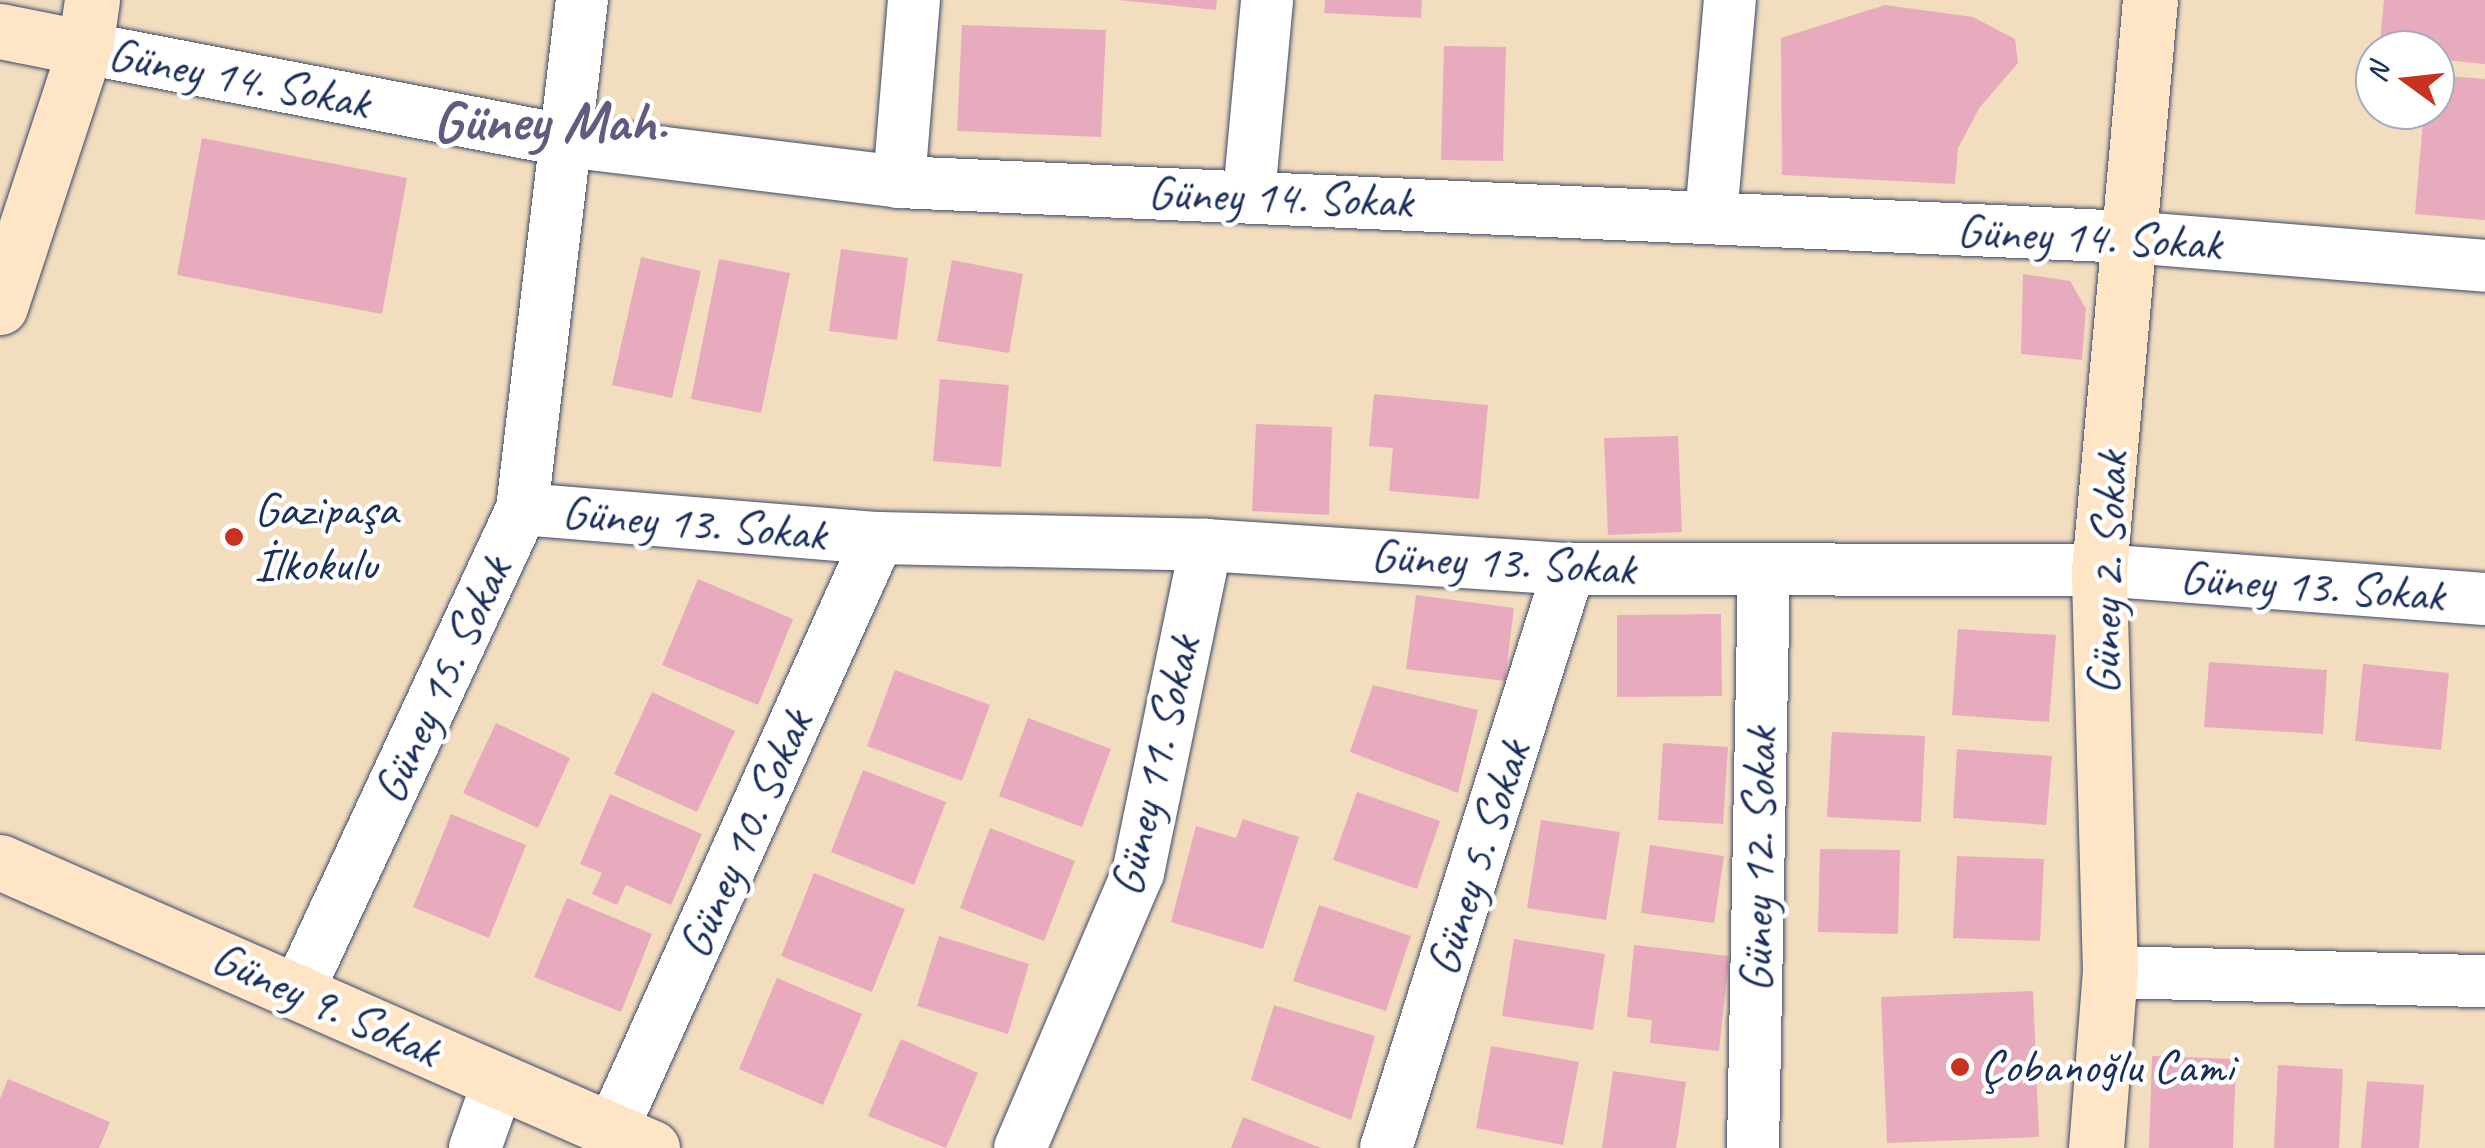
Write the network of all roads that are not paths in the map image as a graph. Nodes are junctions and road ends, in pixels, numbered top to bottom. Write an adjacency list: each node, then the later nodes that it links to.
1 (582, 0): 8 (street, Güney 15. Sokak)
2 (914, 0): 9 (street)
3 (1267, 0): 10 (street)
4 (1730, 0): 11 (street)
5 (2150, 0): 12 (street, Güney 2. Sokak)
6 (82, 16): 7 (street); 8 (street, Güney 14. Sokak); 14 (street)
7 (0, 31)
8 (566, 141): 9 (street, Güney 14. Sokak); 15 (street, Güney 15. Sokak)
9 (899, 182): 10 (street, Güney 14. Sokak)
10 (1249, 195): 11 (street, Güney 14. Sokak)
11 (1711, 216): 12 (street, Güney 14. Sokak)
12 (2128, 237): 13 (street, Güney 14. Sokak); 19 (street, Güney 2. Sokak)
13 (2485, 266)
14 (0, 307)
15 (522, 508): 16 (street, Güney 13. Sokak); 25 (street, Güney 15. Sokak)
16 (878, 538): 17 (street, Güney 13. Sokak); 27 (street, Güney 10. Sokak)
17 (1206, 545): 18 (street, Güney 13. Sokak); 29 (street, Güney 11. Sokak)
18 (1570, 569): 20 (street, Güney 13. Sokak); 30 (street, Güney 5. Sokak)
19 (2099, 570): 20 (street, Güney 13. Sokak); 21 (street, Güney 13. Sokak); 23 (street, Güney 2. Sokak)
20 (1764, 571): 31 (street, Güney 12. Sokak)
21 (2485, 599)
22 (0, 862): 25 (street, Güney 9. Sokak)
23 (2110, 972): 24 (street); 32 (street, Güney 2. Sokak)
24 (2485, 982)
25 (299, 988): 26 (street, Güney 9. Sokak)
26 (498, 1084): 27 (street, Güney 9. Sokak); 28 (street)
27 (632, 1139)
28 (476, 1148)
29 (1020, 1148)
30 (1386, 1148)
31 (1753, 1148)
32 (2096, 1148)

